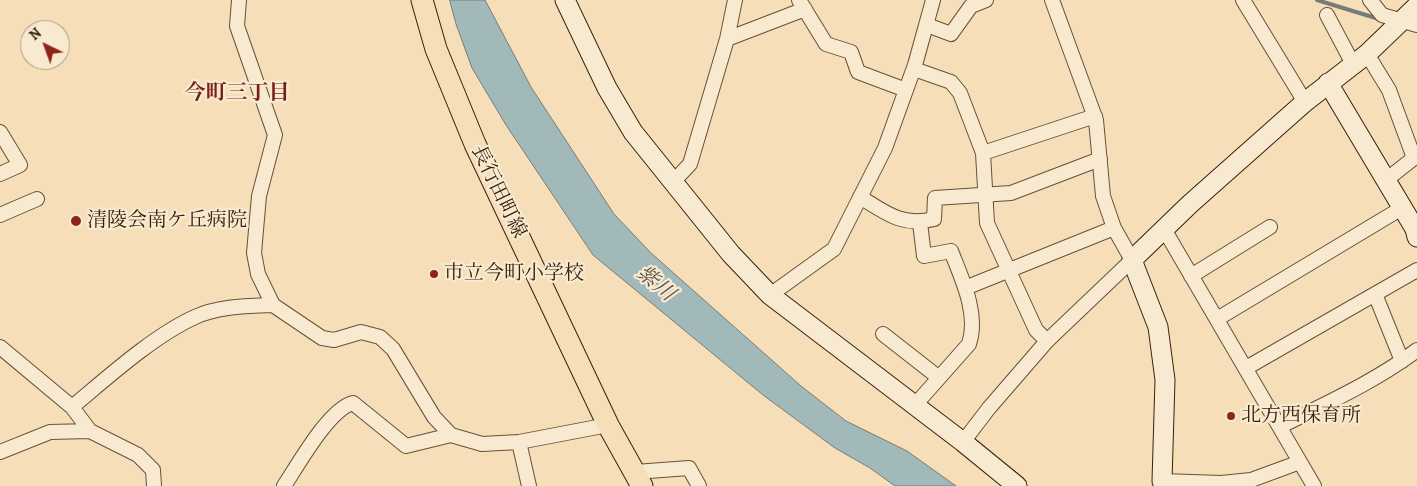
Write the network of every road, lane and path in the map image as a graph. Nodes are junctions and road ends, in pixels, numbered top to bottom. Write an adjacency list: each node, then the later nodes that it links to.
1 (239, 0): 45 (street)
2 (422, 0): 56 (main road, 長行田町線)
3 (565, 0): 27 (street)
4 (735, 0): 15 (street)
5 (933, 0): 14 (street)
6 (986, 0): 14 (street)
7 (1052, 0): 21 (street)
8 (1243, 0): 20 (street)
9 (1370, 0): 13 (street)
10 (802, 5): 15 (street); 19 (street)
11 (1417, 6): 13 (street)
12 (1327, 15): 16 (street)
13 (1410, 23): 16 (street)
14 (927, 25): 17 (street)
15 (727, 39): 27 (street)
16 (1360, 59): 18 (street); 26 (street)
17 (914, 69): 19 (street); 23 (street)
18 (1328, 83): 20 (street); 26 (street)
19 (906, 90): 29 (street)
20 (1305, 102): 36 (street)
21 (1095, 116): 23 (street); 24 (street)
22 (0, 132): 25 (street)
23 (983, 153): 28 (street)
24 (1100, 159): 28 (street); 35 (street)
25 (0, 174)
26 (1386, 180): 31 (street)
27 (673, 182): 44 (street)
28 (986, 195): 33 (street); 39 (street)
29 (860, 197): 33 (street); 44 (street)
30 (37, 199): 32 (street)
31 (1402, 208): 37 (street); 46 (street)
32 (0, 216)
33 (920, 223): 42 (street)
34 (1270, 227): 41 (street)
35 (1114, 228): 38 (street); 39 (street)
36 (1164, 229): 38 (street); 41 (street)
37 (1417, 236)
38 (1132, 260): 48 (street); 65 (street)
39 (1008, 269): 42 (street); 48 (street)
40 (1417, 270): 43 (street)
41 (1191, 276): 46 (street)
42 (966, 288): 53 (street)
43 (1375, 294): 51 (street); 52 (street)
44 (770, 295): 54 (street)
45 (273, 305): 55 (street); 59 (street)
46 (1216, 319): 52 (street)
47 (883, 334): 53 (street)
48 (1047, 341): 61 (street)
49 (0, 347): 55 (street)
50 (1417, 350): 51 (street)
51 (1402, 361): 57 (street)
52 (1246, 368): 57 (street)
53 (938, 377): 54 (street)
54 (915, 405): 61 (street)
55 (72, 407): 58 (street)
56 (608, 425): 60 (street); 64 (main road, 長行田町線)
57 (1281, 426): 63 (street)
58 (90, 431): 62 (street); 66 (street)
59 (451, 435): 60 (street); 67 (street)
60 (519, 442): 68 (street)
61 (963, 442): 70 (street)
62 (0, 452)
63 (1300, 462): 65 (street); 71 (street)
64 (638, 479): 69 (street)
65 (1162, 484)
66 (154, 486)
67 (284, 486)
68 (529, 486)
69 (699, 486)
70 (1017, 486)
71 (1314, 486)

